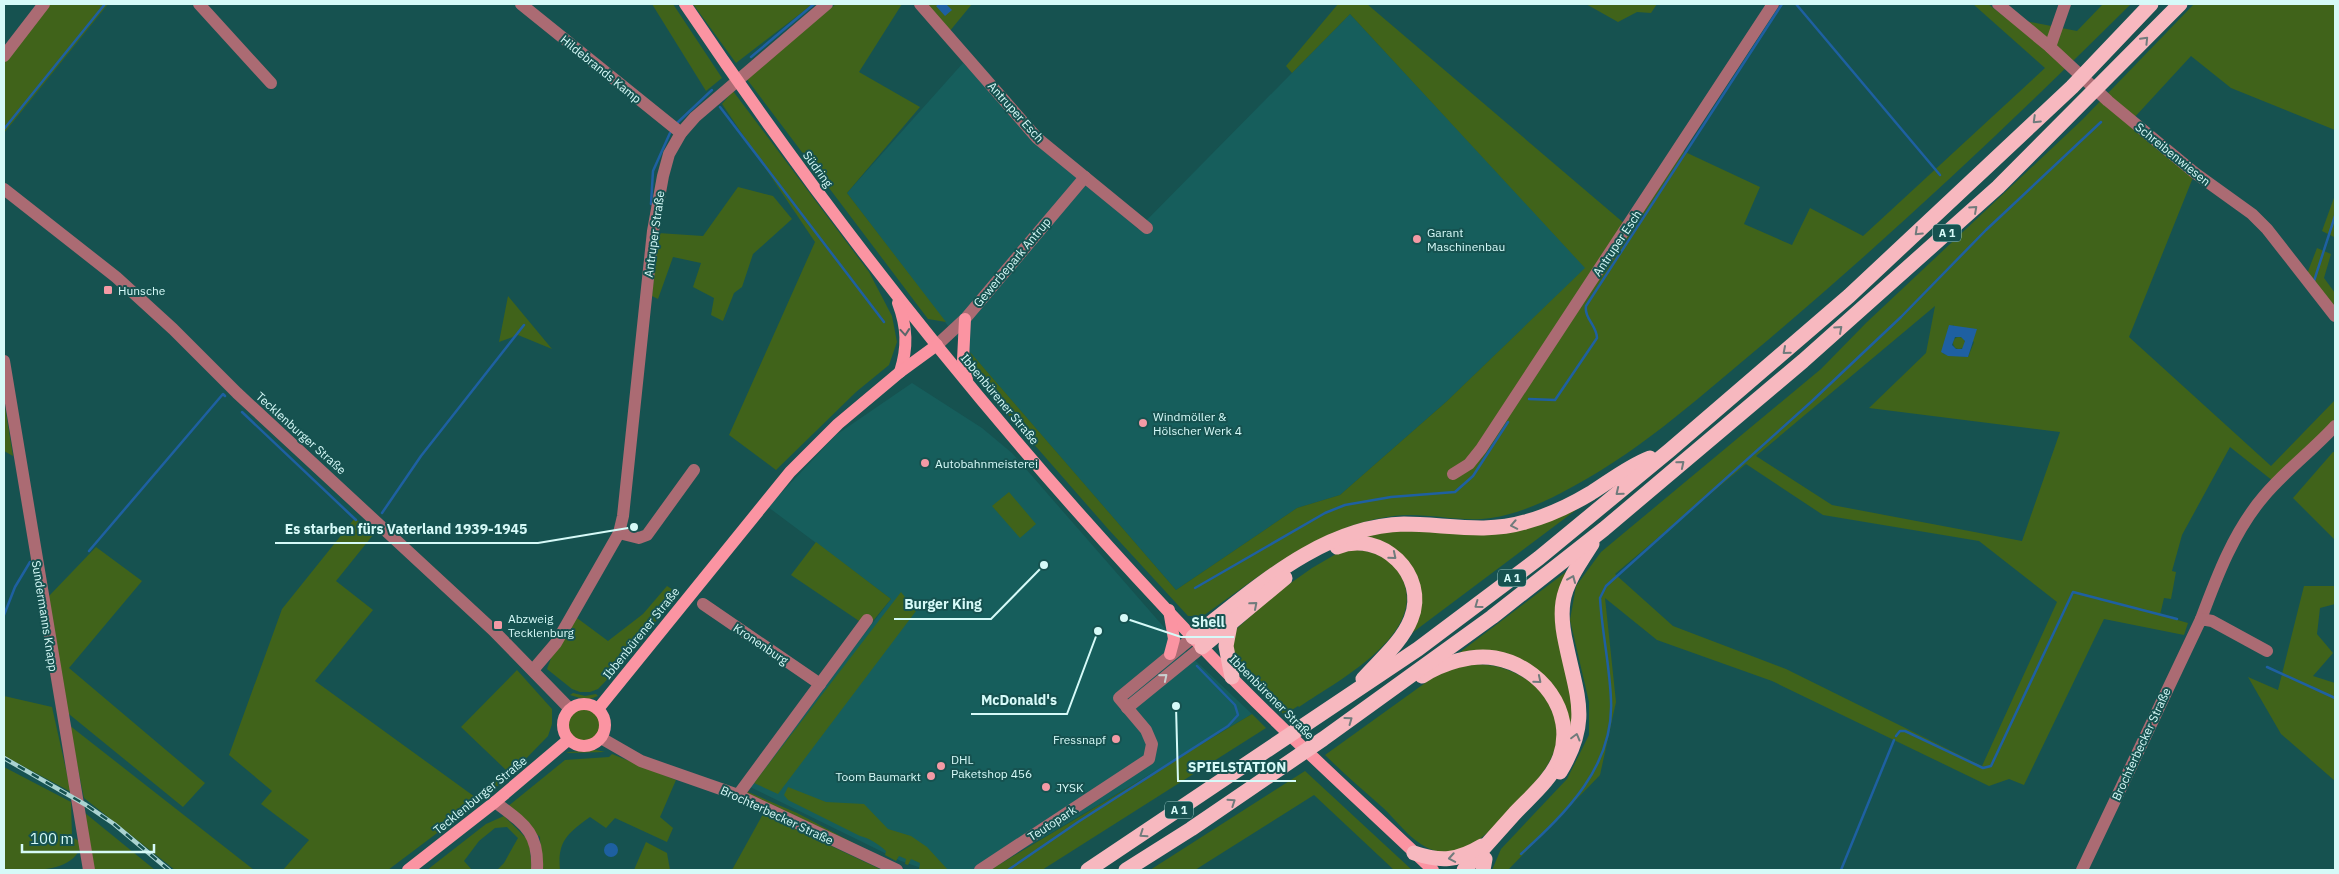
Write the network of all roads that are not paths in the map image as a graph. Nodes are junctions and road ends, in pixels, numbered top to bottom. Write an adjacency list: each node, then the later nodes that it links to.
1 (44, 4): 13 (street)
2 (200, 4): 14 (street)
3 (521, 4): 15 (street, Hildebrands Kamp)
4 (685, 4): 19 (main road, Südring)
5 (827, 4): 15 (street, Antruper Straße)
6 (920, 4): 16 (street, Antruper Esch)
7 (1773, 4): 29 (street, Antruper Esch)
8 (1998, 4): 12 (street, Schreibenwiesen)
9 (2065, 4): 12 (street)
10 (2152, 4): 27 (highway, A 1, one-way to 27)
11 (2180, 4): 30 (highway, A 1, one-way to 11)
12 (2050, 46): 20 (street, Schreibenwiesen)
13 (4, 56)
14 (271, 83)
15 (681, 134): 31 (street, Antruper Straße)
16 (1085, 177): 18 (street, Antruper Esch); 21 (street, Gewerbepark Antrup)
17 (4, 189): 40 (street, Tecklenburger Straße)
18 (1147, 228)
19 (895, 294): 22 (main road, Südring); 24 (main road, one-way to 24)
20 (2335, 316)
21 (965, 319): 22 (street, Gewerbepark Antrup); 25 (main road)
22 (937, 345): 24 (main road, Ibbenbürener Straße); 25 (main road, Ibbenbürener Straße)
23 (4, 360): 55 (street, Sundermanns Knapp)
24 (900, 372): 47 (main road, Ibbenbürener Straße)
25 (968, 382): 33 (main road, Ibbenbürener Straße)
26 (2335, 426): 34 (street, Brochterbecker Straße)
27 (1670, 450): 37 (highway, one-way to 37); 43 (highway, A 1, one-way to 43)
28 (694, 470): 31 (street)
29 (1453, 474)
30 (1604, 529): 44 (highway, A 1); 54 (highway, one-way to 30)
31 (619, 533): 40 (street, Antruper Straße)
32 (703, 604): 42 (street, Kronenburg)
33 (1169, 610): 37 (main road, Ibbenbürener Straße); 39 (main road)
34 (2201, 619): 38 (street); 64 (street, Brochterbecker Straße)
35 (866, 620): 42 (street)
36 (1230, 625): 37 (highway); 41 (highway); 43 (highway, one-way to 43)
37 (1198, 642): 39 (street); 41 (main road, Ibbenbürener Straße); 45 (street, one-way to 37)
38 (2267, 651)
39 (1170, 654): 45 (street)
40 (533, 670): 46 (street, Tecklenburger Straße)
41 (1232, 677): 53 (main road, Ibbenbürener Straße)
42 (820, 684): 50 (street)
43 (1347, 697): 60 (highway, A 1, one-way to 60)
44 (1375, 702): 52 (highway, one-way to 52); 61 (highway, A 1, one-way to 44)
45 (1123, 703): 59 (street, Teutopark)
46 (570, 709): 47 (main road); 49 (main road)
47 (598, 709): 48 (main road)
48 (602, 738): 49 (main road); 50 (street, Brochterbecker Straße)
49 (568, 740): 51 (main road, Tecklenburger Straße)
50 (738, 795): 58 (street, Brochterbecker Straße)
51 (496, 802): 56 (main road, Tecklenburger Straße); 57 (street)
52 (1488, 843): 53 (highway, one-way to 53); 63 (highway)
53 (1414, 853): 62 (main road, Ibbenbürener Straße)
54 (1482, 867)
55 (89, 870)
56 (408, 870)
57 (537, 870)
58 (897, 870)
59 (980, 870)
60 (1088, 870)
61 (1126, 870)
62 (1433, 870)
63 (1464, 870)
64 (2082, 870)

